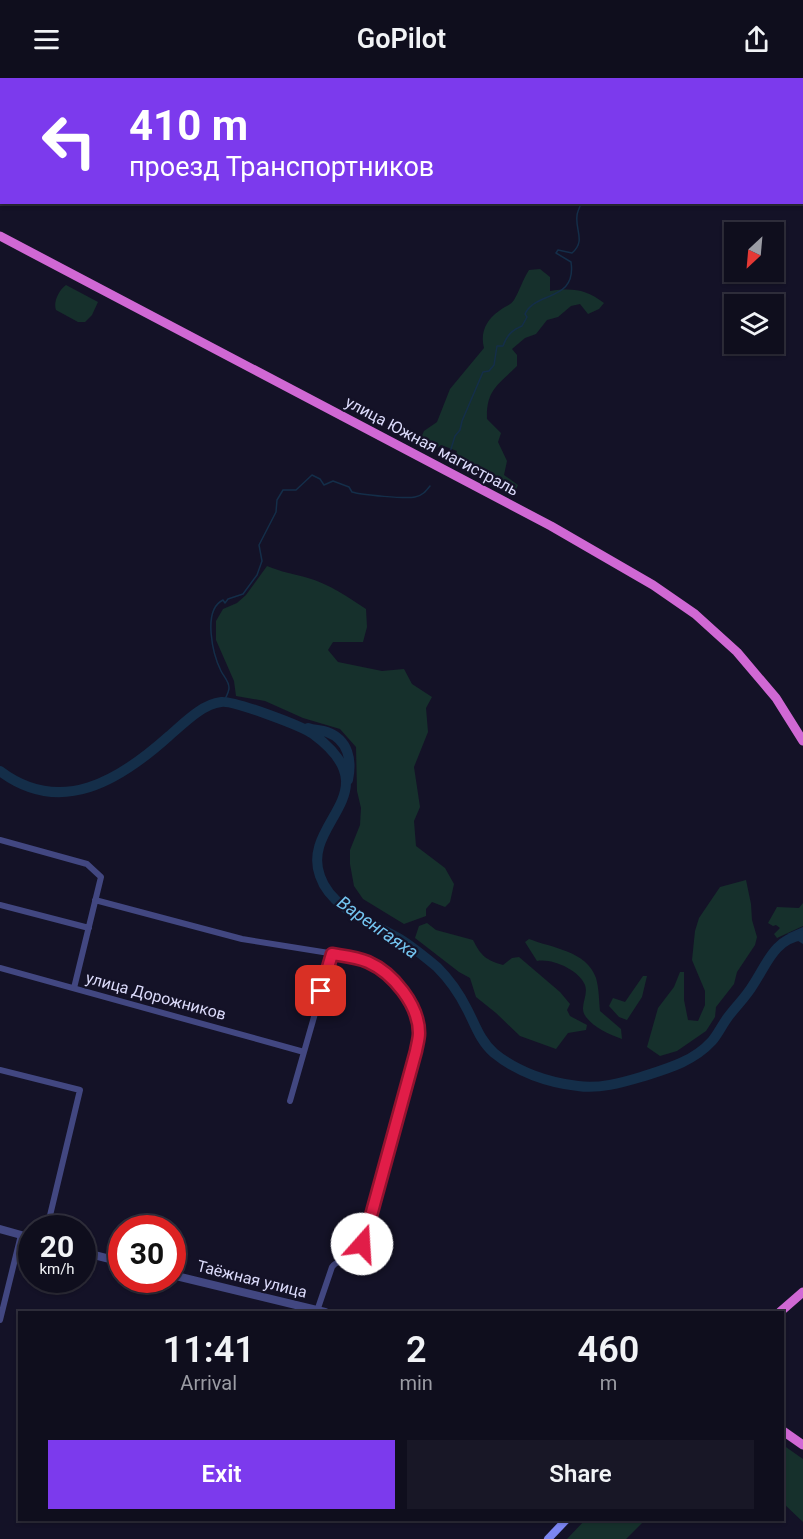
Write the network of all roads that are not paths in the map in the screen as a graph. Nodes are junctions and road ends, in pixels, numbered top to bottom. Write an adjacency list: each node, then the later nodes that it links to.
1 (0, 236): 2 (highway, улица Южная магистраль)
2 (803, 741)
3 (0, 840): 4 (street)
4 (95, 900): 6 (street); 7 (street)
5 (0, 905): 6 (street)
6 (89, 928): 9 (street)
7 (332, 954): 10 (street); 20 (street)
8 (0, 969): 9 (street, улица Дорожников)
9 (74, 988): 10 (street, улица Дорожников)
10 (304, 1052): 12 (street)
11 (0, 1070): 13 (street)
12 (290, 1101)
13 (50, 1215)
14 (0, 1229): 15 (street)
15 (18, 1234)
16 (18, 1247): 22 (street)
17 (186, 1278): 19 (street, Таёжная улица)
18 (803, 1293): 21 (highway)
19 (317, 1311)
20 (321, 1311)
21 (781, 1311)
22 (0, 1320)
23 (784, 1432): 24 (highway)
24 (803, 1445)
25 (565, 1521): 26 (main road)
26 (548, 1539)

